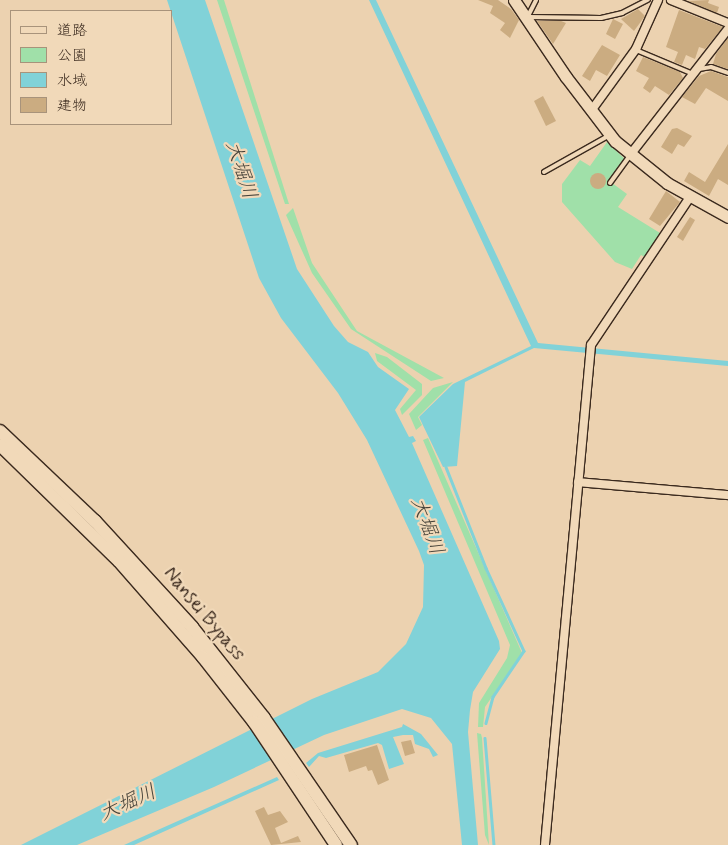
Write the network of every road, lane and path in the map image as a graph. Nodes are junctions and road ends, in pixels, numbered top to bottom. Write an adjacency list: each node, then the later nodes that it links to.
1 (514, 0): 6 (main road)
2 (536, 0): 6 (lane)
3 (648, 0): 6 (lane)
4 (658, 0): 9 (street)
5 (671, 0): 7 (street)
6 (528, 18): 12 (main road)
7 (728, 23)
8 (728, 29): 10 (street)
9 (636, 50): 10 (lane); 12 (street)
10 (695, 72): 11 (lane); 14 (street)
11 (728, 73)
12 (591, 111): 13 (main road)
13 (610, 135): 14 (main road); 15 (lane)
14 (630, 155): 16 (lane); 17 (main road)
15 (544, 172)
16 (610, 183)
17 (690, 197): 18 (main road); 21 (street)
18 (728, 217)
19 (0, 431): 23 (highway, Nansei Bypass)
20 (0, 445): 23 (highway, Nansei Bypass)
21 (578, 482): 22 (street); 27 (street)
22 (728, 495)
23 (259, 720): 24 (highway, Nansei Bypass)
24 (303, 782): 25 (highway, Nansei Bypass); 26 (highway, Nansei Bypass)
25 (336, 845)
26 (351, 845)
27 (545, 845)

